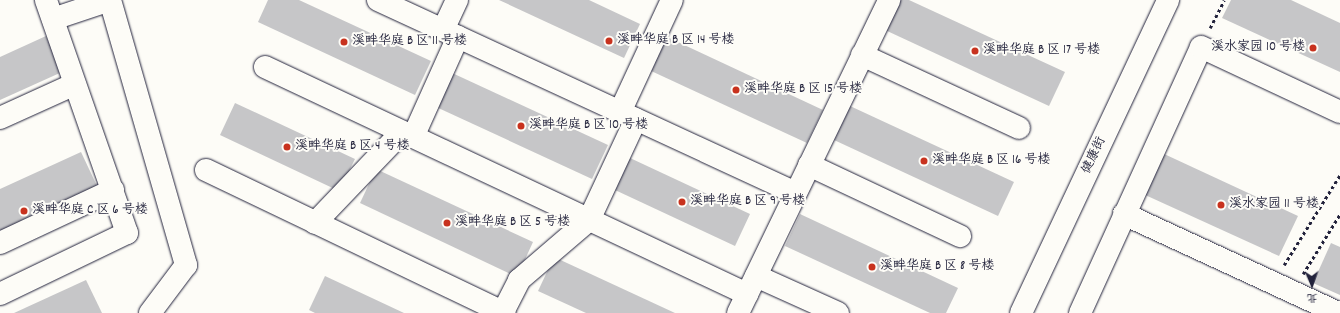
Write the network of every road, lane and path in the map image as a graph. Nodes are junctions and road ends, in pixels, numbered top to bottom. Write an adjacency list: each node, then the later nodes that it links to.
1 (110, 0): 8 (street); 34 (street)
2 (378, 0): 9 (street)
3 (457, 0): 9 (street)
4 (672, 0): 15 (street)
5 (889, 0): 11 (street)
6 (1168, 0): 37 (street, 健康街)
7 (1224, 0): 10 (path)
8 (50, 10): 13 (street)
9 (451, 34): 15 (street); 18 (street)
10 (1201, 47): 14 (street); 24 (street)
11 (862, 55): 17 (street); 19 (street)
12 (265, 67): 18 (street)
13 (75, 84): 16 (street); 22 (street)
14 (1340, 112)
15 (628, 116): 23 (street); 26 (street)
16 (0, 118)
17 (1019, 128)
18 (408, 134): 26 (street); 27 (street)
19 (809, 165): 23 (street); 28 (street)
20 (206, 170): 27 (street)
21 (1340, 175): 30 (path)
22 (113, 190): 29 (street); 32 (street)
23 (796, 193): 33 (street)
24 (1124, 214): 30 (street); 38 (street)
25 (1340, 214): 31 (path)
26 (590, 220): 33 (street); 35 (street)
27 (315, 223): 35 (street)
28 (960, 236)
29 (0, 243)
30 (1273, 283): 31 (street)
31 (1292, 292): 39 (street)
32 (0, 294)
33 (747, 294): 36 (street)
34 (150, 313)
35 (504, 313)
36 (838, 313)
37 (1021, 313)
38 (1080, 313)
39 (1338, 313)

